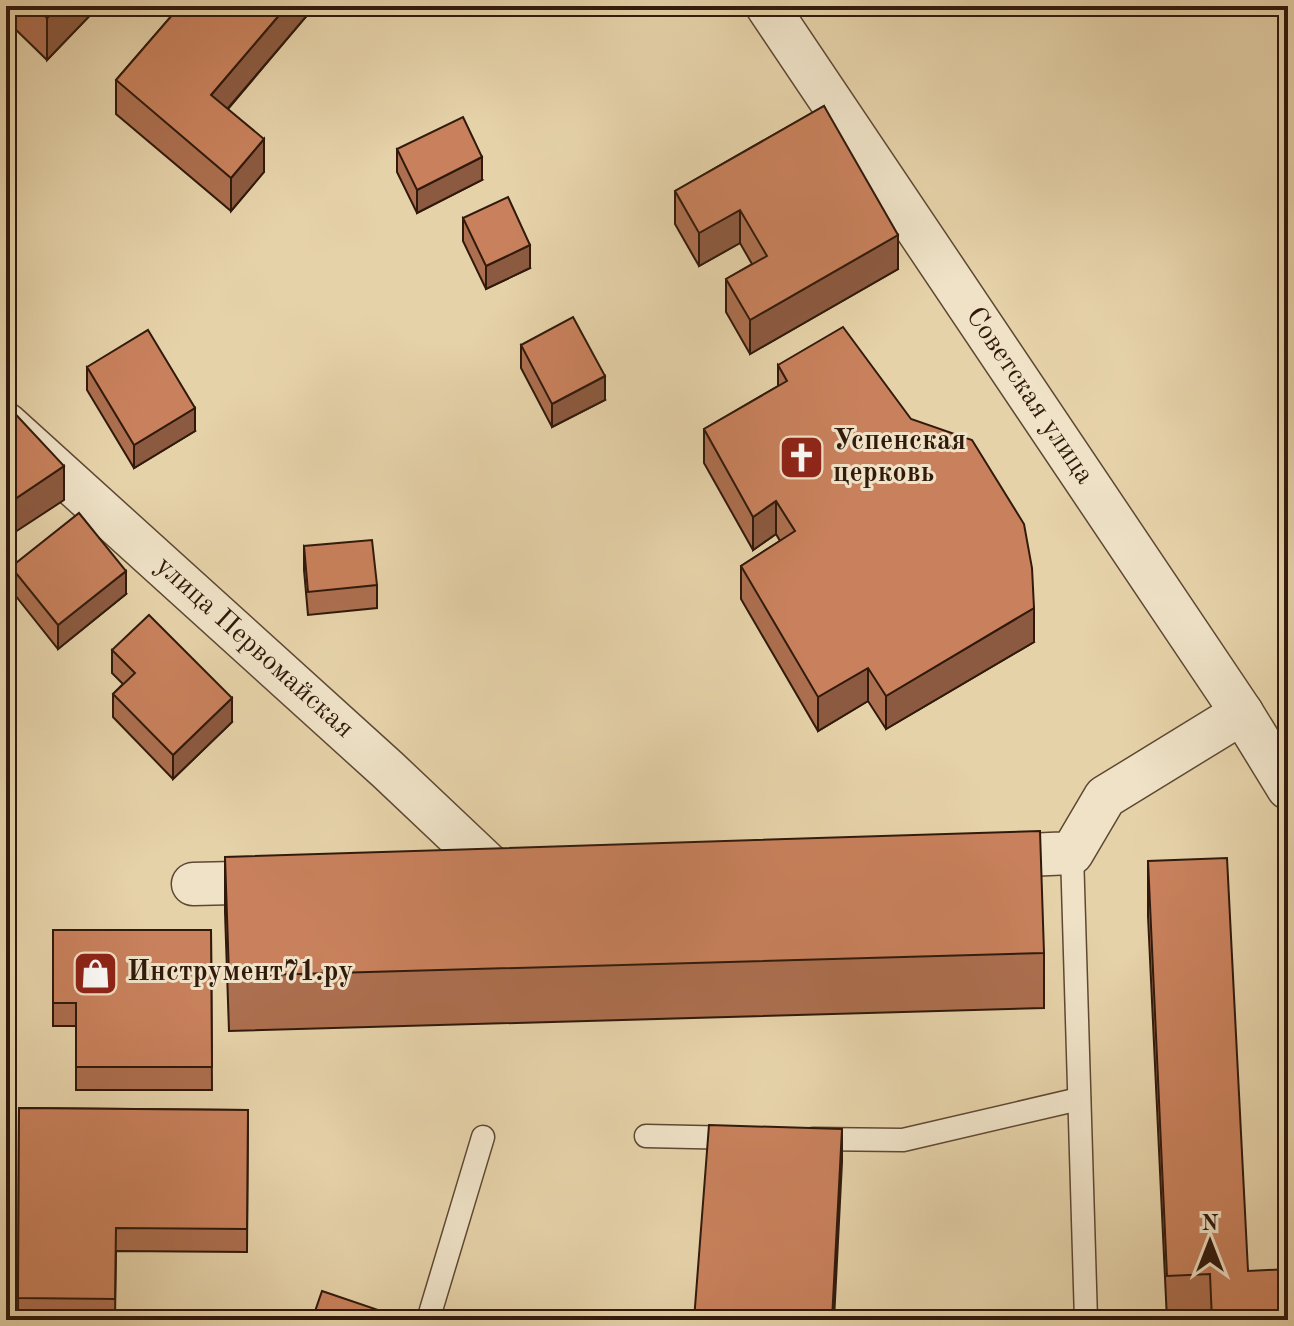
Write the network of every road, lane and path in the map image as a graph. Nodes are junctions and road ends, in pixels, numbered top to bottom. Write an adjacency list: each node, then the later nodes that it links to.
1 (767, 6): 3 (street, Советская улица)
2 (6, 424): 7 (street, улица Первомайская)
3 (1242, 713): 4 (street, Советская улица); 5 (street)
4 (1288, 788)
5 (1072, 853): 6 (street); 10 (lane)
6 (945, 858)
7 (454, 877)
8 (316, 881): 9 (street)
9 (193, 884)
10 (1079, 1099): 14 (lane); 16 (lane)
11 (646, 1136): 13 (lane)
12 (483, 1137): 15 (lane)
13 (767, 1138)
14 (797, 1139)
15 (428, 1320)
16 (1086, 1320)

